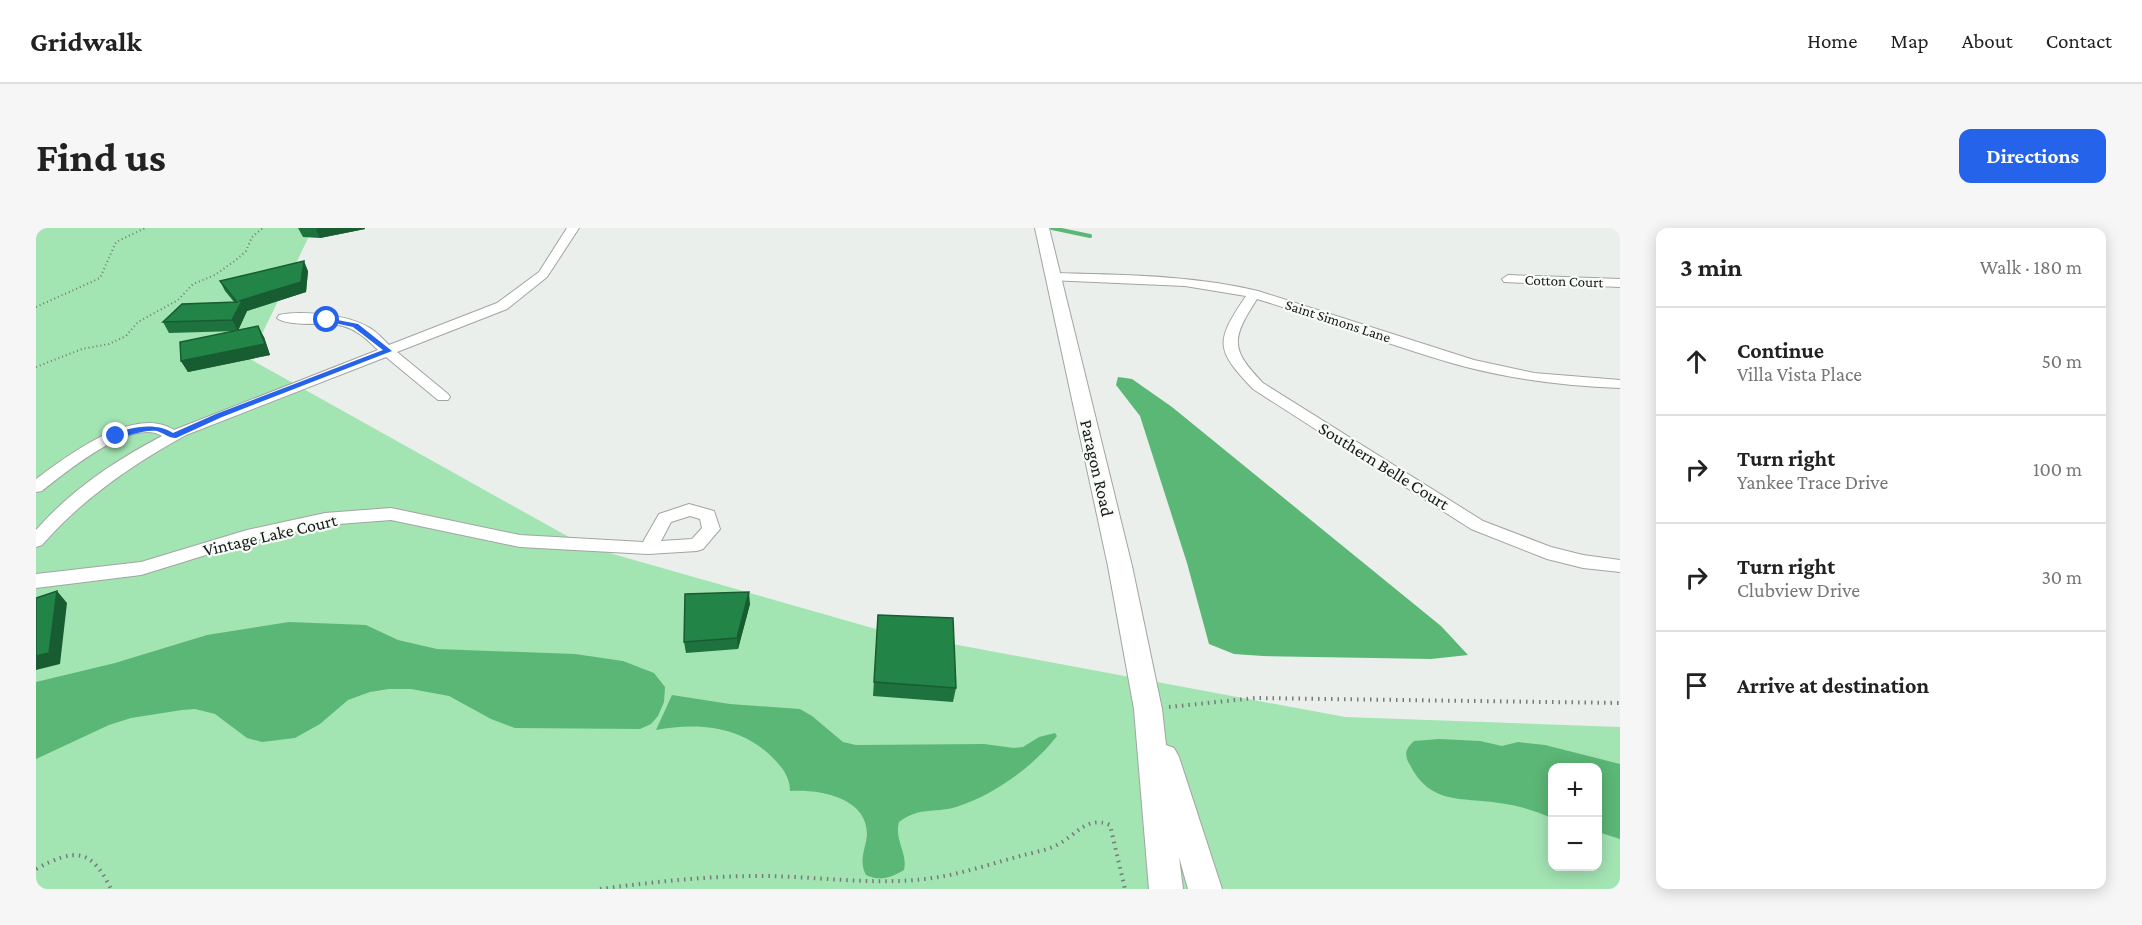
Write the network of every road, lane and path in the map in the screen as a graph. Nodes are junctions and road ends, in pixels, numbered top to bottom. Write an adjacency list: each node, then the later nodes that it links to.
1 (145, 228): 9 (path)
2 (263, 228): 12 (path)
3 (573, 228): 11 (street)
4 (1042, 228): 5 (street, Paragon Road)
5 (1053, 277): 8 (street, Saint Simons Lane); 23 (street, Paragon Road)
6 (1508, 279): 7 (street, Cotton Court)
7 (1620, 283)
8 (1254, 294): 13 (street, Saint Simons Lane); 20 (street, Southern Belle Court)
9 (36, 307)
10 (284, 318): 11 (street)
11 (388, 351): 14 (street); 15 (street)
12 (36, 367)
13 (1620, 384)
14 (443, 397)
15 (173, 436): 16 (street); 17 (street)
16 (36, 487)
17 (43, 522): 18 (street)
18 (36, 541)
19 (648, 548): 21 (street, Vintage Lake Court)
20 (1620, 566)
21 (36, 581)
22 (1620, 703): 23 (path)
23 (1148, 709): 28 (street, Paragon Road); 29 (street, Paragon Road)
24 (36, 869): 25 (path)
25 (111, 889)
26 (600, 889): 27 (path)
27 (1125, 889)
28 (1166, 889)
29 (1205, 889)

